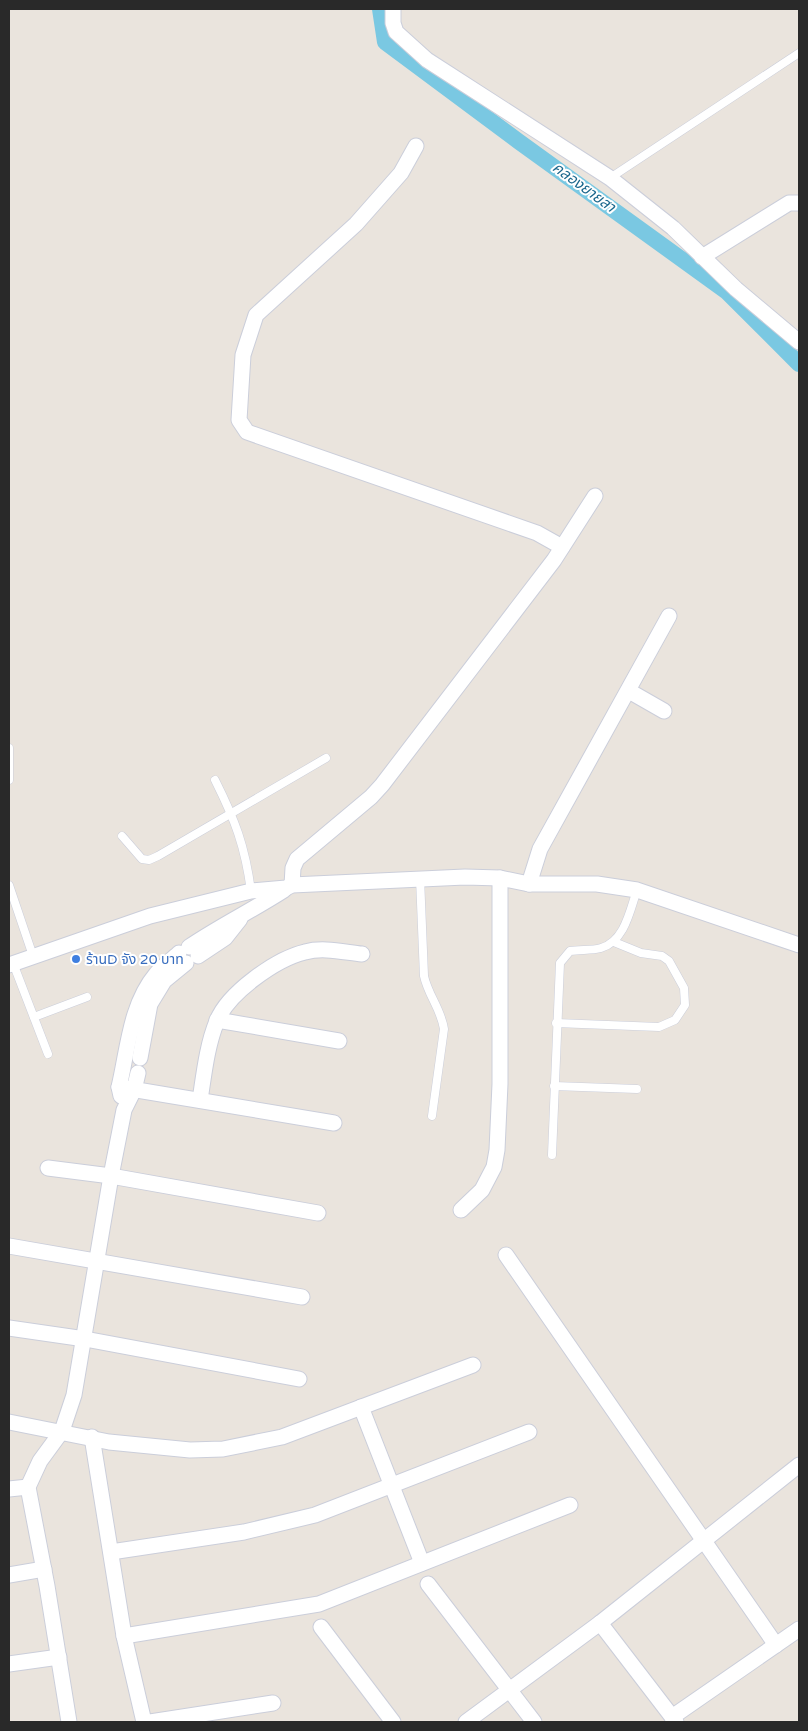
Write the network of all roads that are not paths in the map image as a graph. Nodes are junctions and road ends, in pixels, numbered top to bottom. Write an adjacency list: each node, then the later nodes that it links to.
1 (393, 9): 4 (street)
2 (799, 53): 4 (lane)
3 (416, 146): 9 (street)
4 (610, 178): 6 (street)
5 (799, 202): 6 (street)
6 (702, 257): 7 (street)
7 (797, 338)
8 (595, 496): 9 (street)
9 (562, 547): 23 (street)
10 (669, 616): 11 (street)
11 (629, 691): 12 (street); 21 (street)
12 (664, 712)
13 (9, 748): 15 (lane)
14 (326, 758): 17 (lane)
15 (9, 780)
16 (215, 780): 17 (lane)
17 (232, 814): 18 (lane); 25 (lane)
18 (122, 836)
19 (420, 878): 20 (street); 23 (street); 42 (lane)
20 (500, 878): 21 (street); 47 (street)
21 (529, 884): 24 (street)
22 (9, 885): 29 (lane)
23 (289, 886): 25 (street); 32 (street)
24 (637, 890): 26 (lane); 27 (street)
25 (252, 891): 29 (street)
26 (614, 942): 35 (lane); 35 (lane)
27 (799, 945)
28 (362, 954): 34 (street)
29 (34, 956): 30 (street)
30 (11, 964): 33 (lane)
31 (87, 997): 33 (lane)
32 (144, 1003): 39 (street); 39 (street)
33 (34, 1017): 37 (lane)
34 (217, 1020): 36 (street); 41 (street)
35 (556, 1023): 38 (lane)
36 (339, 1041)
37 (48, 1054)
38 (554, 1086): 40 (lane); 44 (lane)
39 (126, 1088): 41 (street); 46 (street)
40 (637, 1090)
41 (200, 1100): 43 (street)
42 (432, 1116)
43 (334, 1123)
44 (552, 1155)
45 (48, 1168): 46 (street)
46 (111, 1176): 48 (street); 51 (street)
47 (460, 1210)
48 (318, 1213)
49 (9, 1246): 51 (street)
50 (506, 1255): 67 (street)
51 (97, 1261): 52 (street); 54 (street)
52 (302, 1297)
53 (9, 1328): 54 (street)
54 (85, 1339): 56 (street); 59 (street)
55 (473, 1365): 57 (street)
56 (299, 1379)
57 (361, 1407): 61 (street); 63 (street)
58 (9, 1422): 59 (street)
59 (62, 1431): 61 (street); 64 (street)
60 (529, 1432): 63 (street)
61 (92, 1437): 68 (street)
62 (799, 1465): 67 (street)
63 (392, 1486): 68 (street); 69 (street)
64 (28, 1487): 65 (street); 70 (street)
65 (9, 1489)
66 (570, 1505): 69 (street)
67 (704, 1540): 73 (street); 77 (street)
68 (110, 1552): 76 (street)
69 (422, 1563): 76 (street)
70 (44, 1569): 71 (street); 78 (street)
71 (9, 1575)
72 (428, 1584): 80 (street)
73 (600, 1623): 80 (street); 82 (street)
74 (321, 1627): 86 (street)
75 (799, 1629): 77 (street)
76 (124, 1636): 84 (street)
77 (776, 1645): 82 (street)
78 (59, 1657): 79 (street); 83 (street)
79 (9, 1664)
80 (509, 1688): 87 (street); 88 (street)
81 (273, 1703): 85 (street)
82 (674, 1720)
83 (69, 1722)
84 (144, 1722)
85 (150, 1722)
86 (393, 1722)
87 (466, 1722)
88 (534, 1722)

